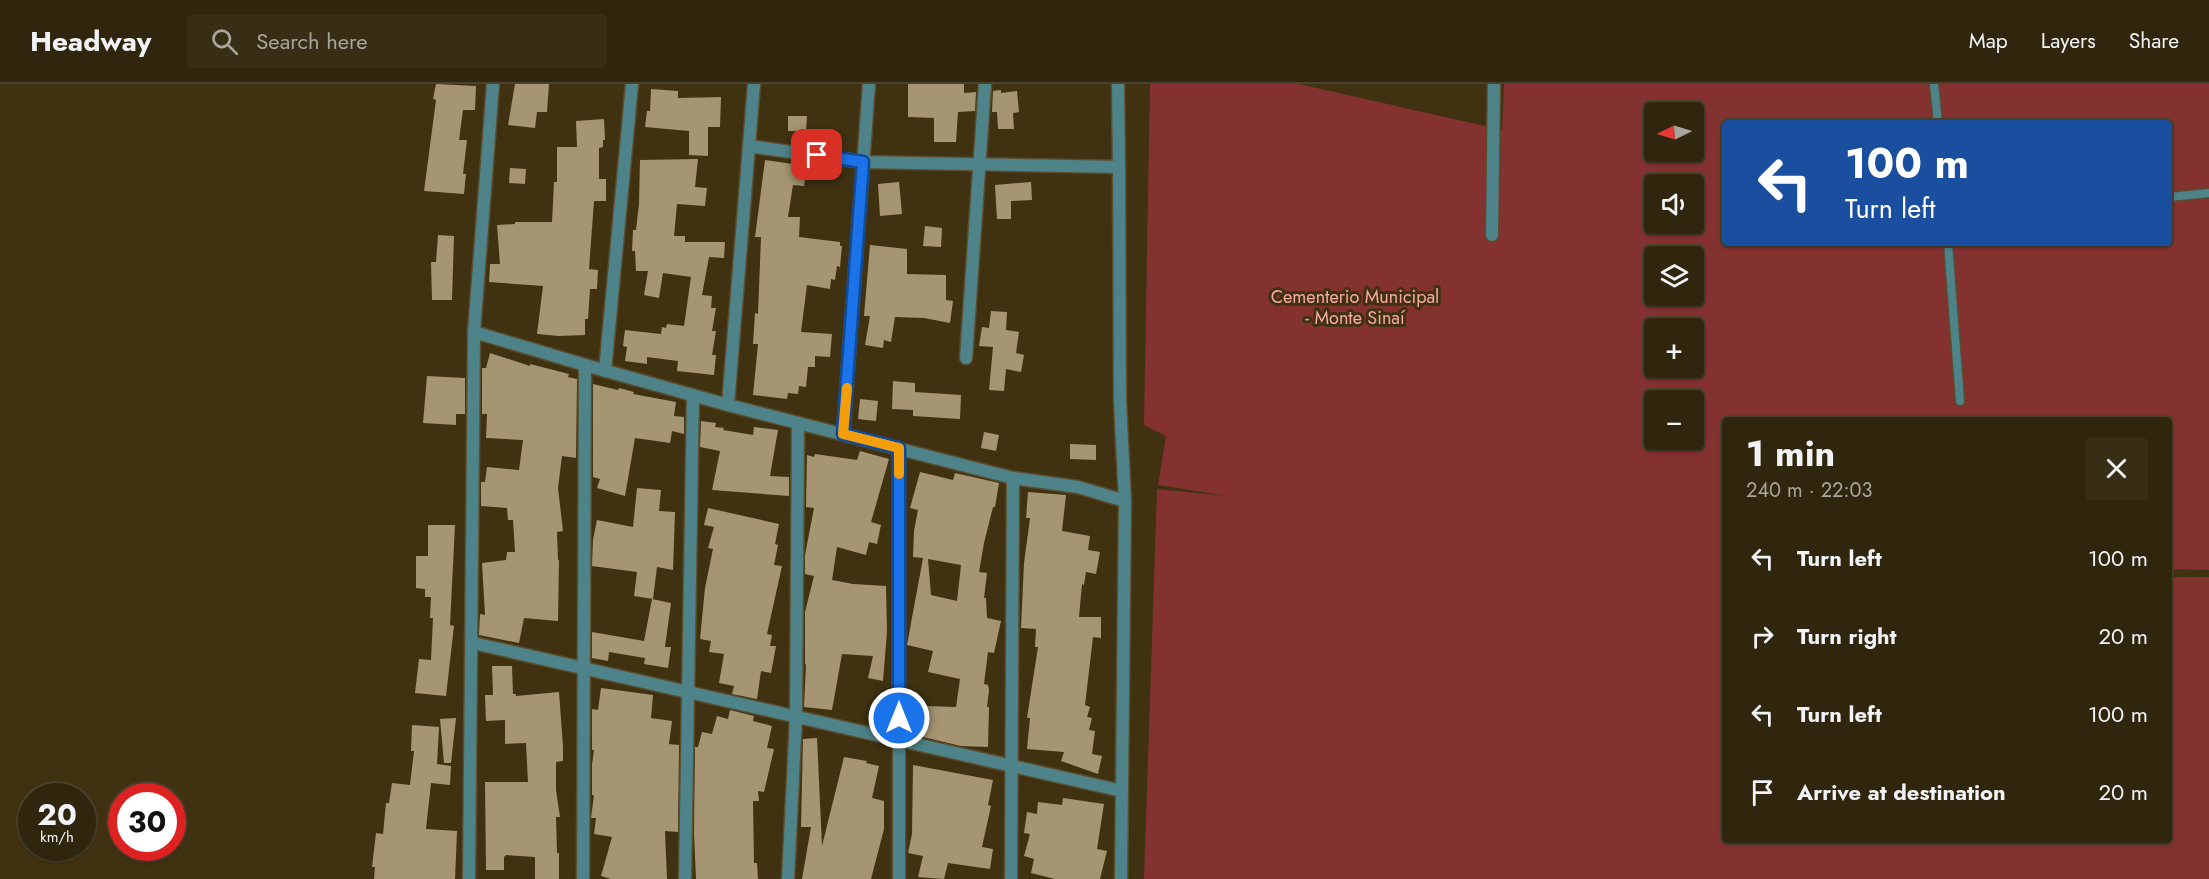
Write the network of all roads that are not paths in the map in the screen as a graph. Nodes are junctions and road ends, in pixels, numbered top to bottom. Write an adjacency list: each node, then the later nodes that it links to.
1 (493, 84): 18 (street)
2 (632, 84): 21 (street)
3 (754, 84): 10 (street)
4 (869, 84): 11 (street)
5 (985, 84): 12 (street)
6 (1118, 84): 13 (street)
7 (1494, 84): 16 (street)
8 (1934, 84): 9 (lane)
9 (1938, 120)
10 (749, 146): 11 (street); 24 (street)
11 (863, 162): 12 (street); 26 (street)
12 (979, 166): 13 (street); 19 (street)
13 (1119, 167): 29 (street)
14 (2209, 193): 15 (lane)
15 (2172, 197)
16 (1492, 235)
17 (1948, 246): 23 (lane)
18 (474, 332): 20 (street); 30 (street)
19 (966, 358)
20 (585, 365): 21 (street); 31 (street)
21 (605, 371): 22 (street)
22 (693, 395): 24 (street); 32 (street)
23 (1960, 401)
24 (728, 405): 25 (street)
25 (798, 423): 26 (street); 33 (street)
26 (843, 434): 27 (street)
27 (899, 448): 28 (street); 34 (street)
28 (1012, 478): 29 (street); 35 (street)
29 (1125, 501): 36 (street)
30 (473, 643): 31 (street); 37 (street)
31 (584, 669): 32 (street); 38 (street)
32 (688, 692): 33 (street); 39 (street)
33 (796, 717): 34 (street); 40 (street)
34 (899, 741): 35 (street); 41 (street)
35 (1012, 767): 36 (street); 42 (street)
36 (1122, 791): 43 (street)
37 (470, 879)
38 (584, 879)
39 (686, 879)
40 (788, 879)
41 (899, 879)
42 (1011, 879)
43 (1121, 879)

